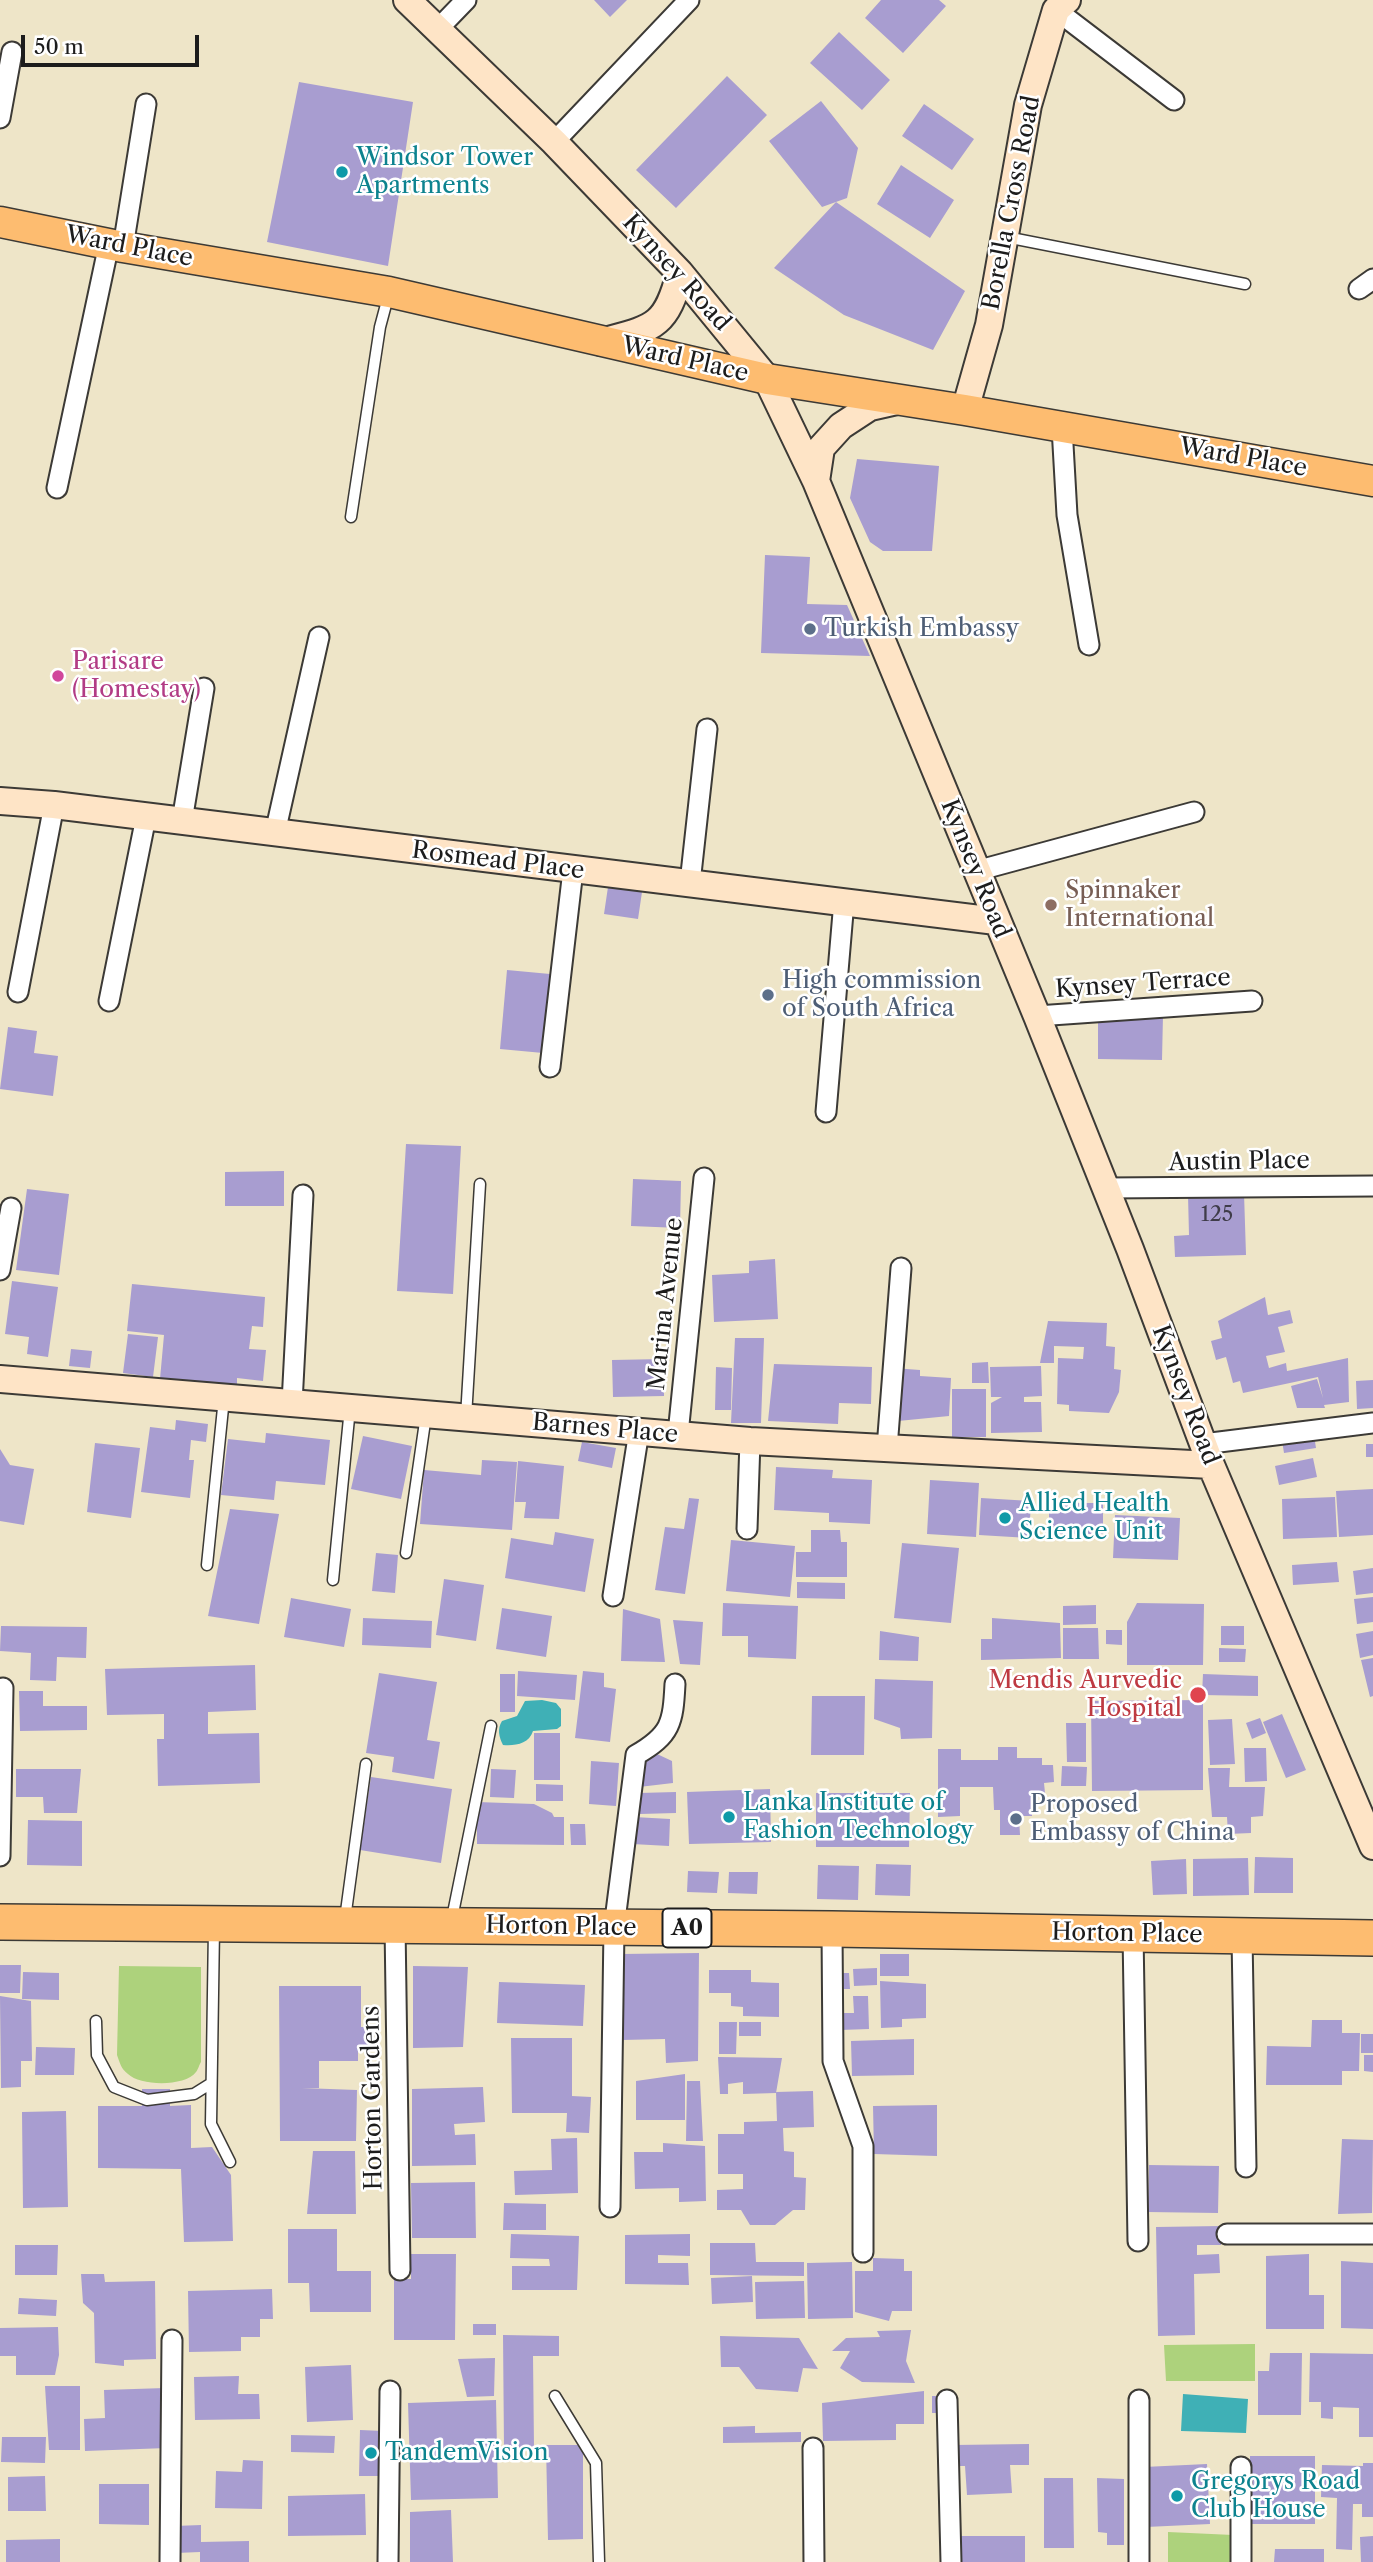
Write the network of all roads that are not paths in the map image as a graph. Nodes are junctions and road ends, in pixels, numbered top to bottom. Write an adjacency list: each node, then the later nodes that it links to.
1 (407, 0): 5 (street, Kynsey Road)
2 (466, 0): 5 (street)
3 (689, 0): 10 (street)
4 (1062, 5): 7 (street); 12 (street, Borella Cross Road)
5 (437, 30): 10 (street, Kynsey Road)
6 (12, 52): 9 (street)
7 (1174, 100)
8 (146, 104): 13 (street)
9 (0, 118)
10 (554, 142): 14 (street, Kynsey Road)
11 (0, 222): 13 (main road, Ward Place)
12 (1005, 236): 15 (lane); 20 (street, Borella Cross Road)
13 (116, 246): 16 (main road, Ward Place); 24 (street)
14 (680, 273): 17 (street); 18 (street, Kynsey Road)
15 (1245, 284)
16 (389, 292): 17 (main road, Ward Place); 25 (lane)
17 (601, 342): 18 (main road, Ward Place)
18 (767, 379): 19 (main road, Ward Place); 22 (street, Kynsey Road)
19 (903, 400): 20 (main road, Ward Place); 22 (street)
20 (965, 410): 21 (main road, Ward Place)
21 (1062, 427): 23 (main road, Ward Place); 27 (street)
22 (816, 481): 37 (street, Kynsey Road)
23 (1373, 481)
24 (57, 488)
25 (351, 517)
26 (319, 637): 35 (street)
27 (1089, 645)
28 (204, 688): 34 (street)
29 (707, 729): 38 (street)
30 (0, 801): 31 (street, Rosmead Place)
31 (54, 805): 33 (street, Rosmead Place); 41 (street)
32 (1194, 812): 37 (street)
33 (146, 817): 34 (street, Rosmead Place); 42 (street)
34 (182, 821): 35 (street, Rosmead Place)
35 (275, 833): 36 (street, Rosmead Place)
36 (573, 870): 38 (street, Rosmead Place); 45 (street)
37 (975, 871): 40 (street, Kynsey Road)
38 (690, 883): 39 (street, Rosmead Place)
39 (844, 901): 40 (street, Rosmead Place); 46 (street)
40 (996, 921): 44 (street, Kynsey Road)
41 (18, 992)
42 (109, 1001)
43 (1252, 1001): 44 (street, Kynsey Terrace)
44 (1037, 1016): 50 (street, Kynsey Road)
45 (550, 1067)
46 (826, 1112)
47 (704, 1178): 63 (street, Marina Avenue)
48 (480, 1184): 60 (lane)
49 (1373, 1186): 50 (street, Austin Place)
50 (1106, 1188): 66 (street, Kynsey Road)
51 (303, 1195): 57 (street)
52 (11, 1208): 54 (street)
53 (901, 1268): 65 (street)
54 (0, 1270)
55 (0, 1380): 56 (street, Barnes Place)
56 (224, 1397): 57 (street, Barnes Place); 69 (lane)
57 (292, 1403): 58 (street, Barnes Place)
58 (350, 1408): 59 (street, Barnes Place); 70 (lane)
59 (426, 1415): 60 (street, Barnes Place); 68 (lane)
60 (466, 1418): 62 (street, Barnes Place)
61 (1373, 1423): 66 (street)
62 (639, 1431): 63 (street, Barnes Place); 71 (street)
63 (678, 1434): 64 (street, Barnes Place)
64 (750, 1441): 65 (street, Barnes Place); 67 (street)
65 (887, 1448): 66 (street, Barnes Place)
66 (1207, 1455): 76 (street, Kynsey Road)
67 (747, 1529)
68 (406, 1553)
69 (206, 1565)
70 (333, 1580)
71 (613, 1596)
72 (675, 1685): 83 (street)
73 (3, 1688): 77 (street)
74 (491, 1726): 82 (lane)
75 (366, 1764): 80 (lane)
76 (1373, 1846)
77 (0, 1856)
78 (0, 1922): 79 (highway, Horton Place / A0)
79 (214, 1925): 80 (highway, Horton Place / A0); 89 (lane)
80 (344, 1925): 81 (highway, Horton Place / A0)
81 (395, 1925): 82 (highway, Horton Place / A0); 97 (street, Horton Gardens)
82 (450, 1926): 83 (highway, Horton Place / A0)
83 (614, 1928): 84 (highway, Horton Place / A0); 92 (street)
84 (832, 1929): 85 (highway, Horton Place / A0); 96 (street)
85 (1133, 1933): 86 (highway, Horton Place / A0); 95 (street)
86 (1242, 1937): 87 (highway, Horton Place / A0); 91 (street)
87 (1373, 1938)
88 (96, 2021): 89 (lane)
89 (211, 2084): 90 (lane)
90 (230, 2161)
91 (1246, 2167)
92 (610, 2207)
93 (1227, 2234): 94 (street)
94 (1373, 2234)
95 (1138, 2241)
96 (863, 2252)
97 (400, 2270)
98 (172, 2340): 105 (street)
99 (390, 2391): 106 (street)
100 (555, 2396): 107 (lane)
101 (947, 2400): 109 (street)
102 (1139, 2400): 110 (street)
103 (813, 2448): 108 (street)
104 (1241, 2467): 111 (street)
105 (170, 2562)
106 (388, 2562)
107 (599, 2562)
108 (814, 2562)
109 (951, 2562)
110 (1139, 2562)
111 (1241, 2562)

